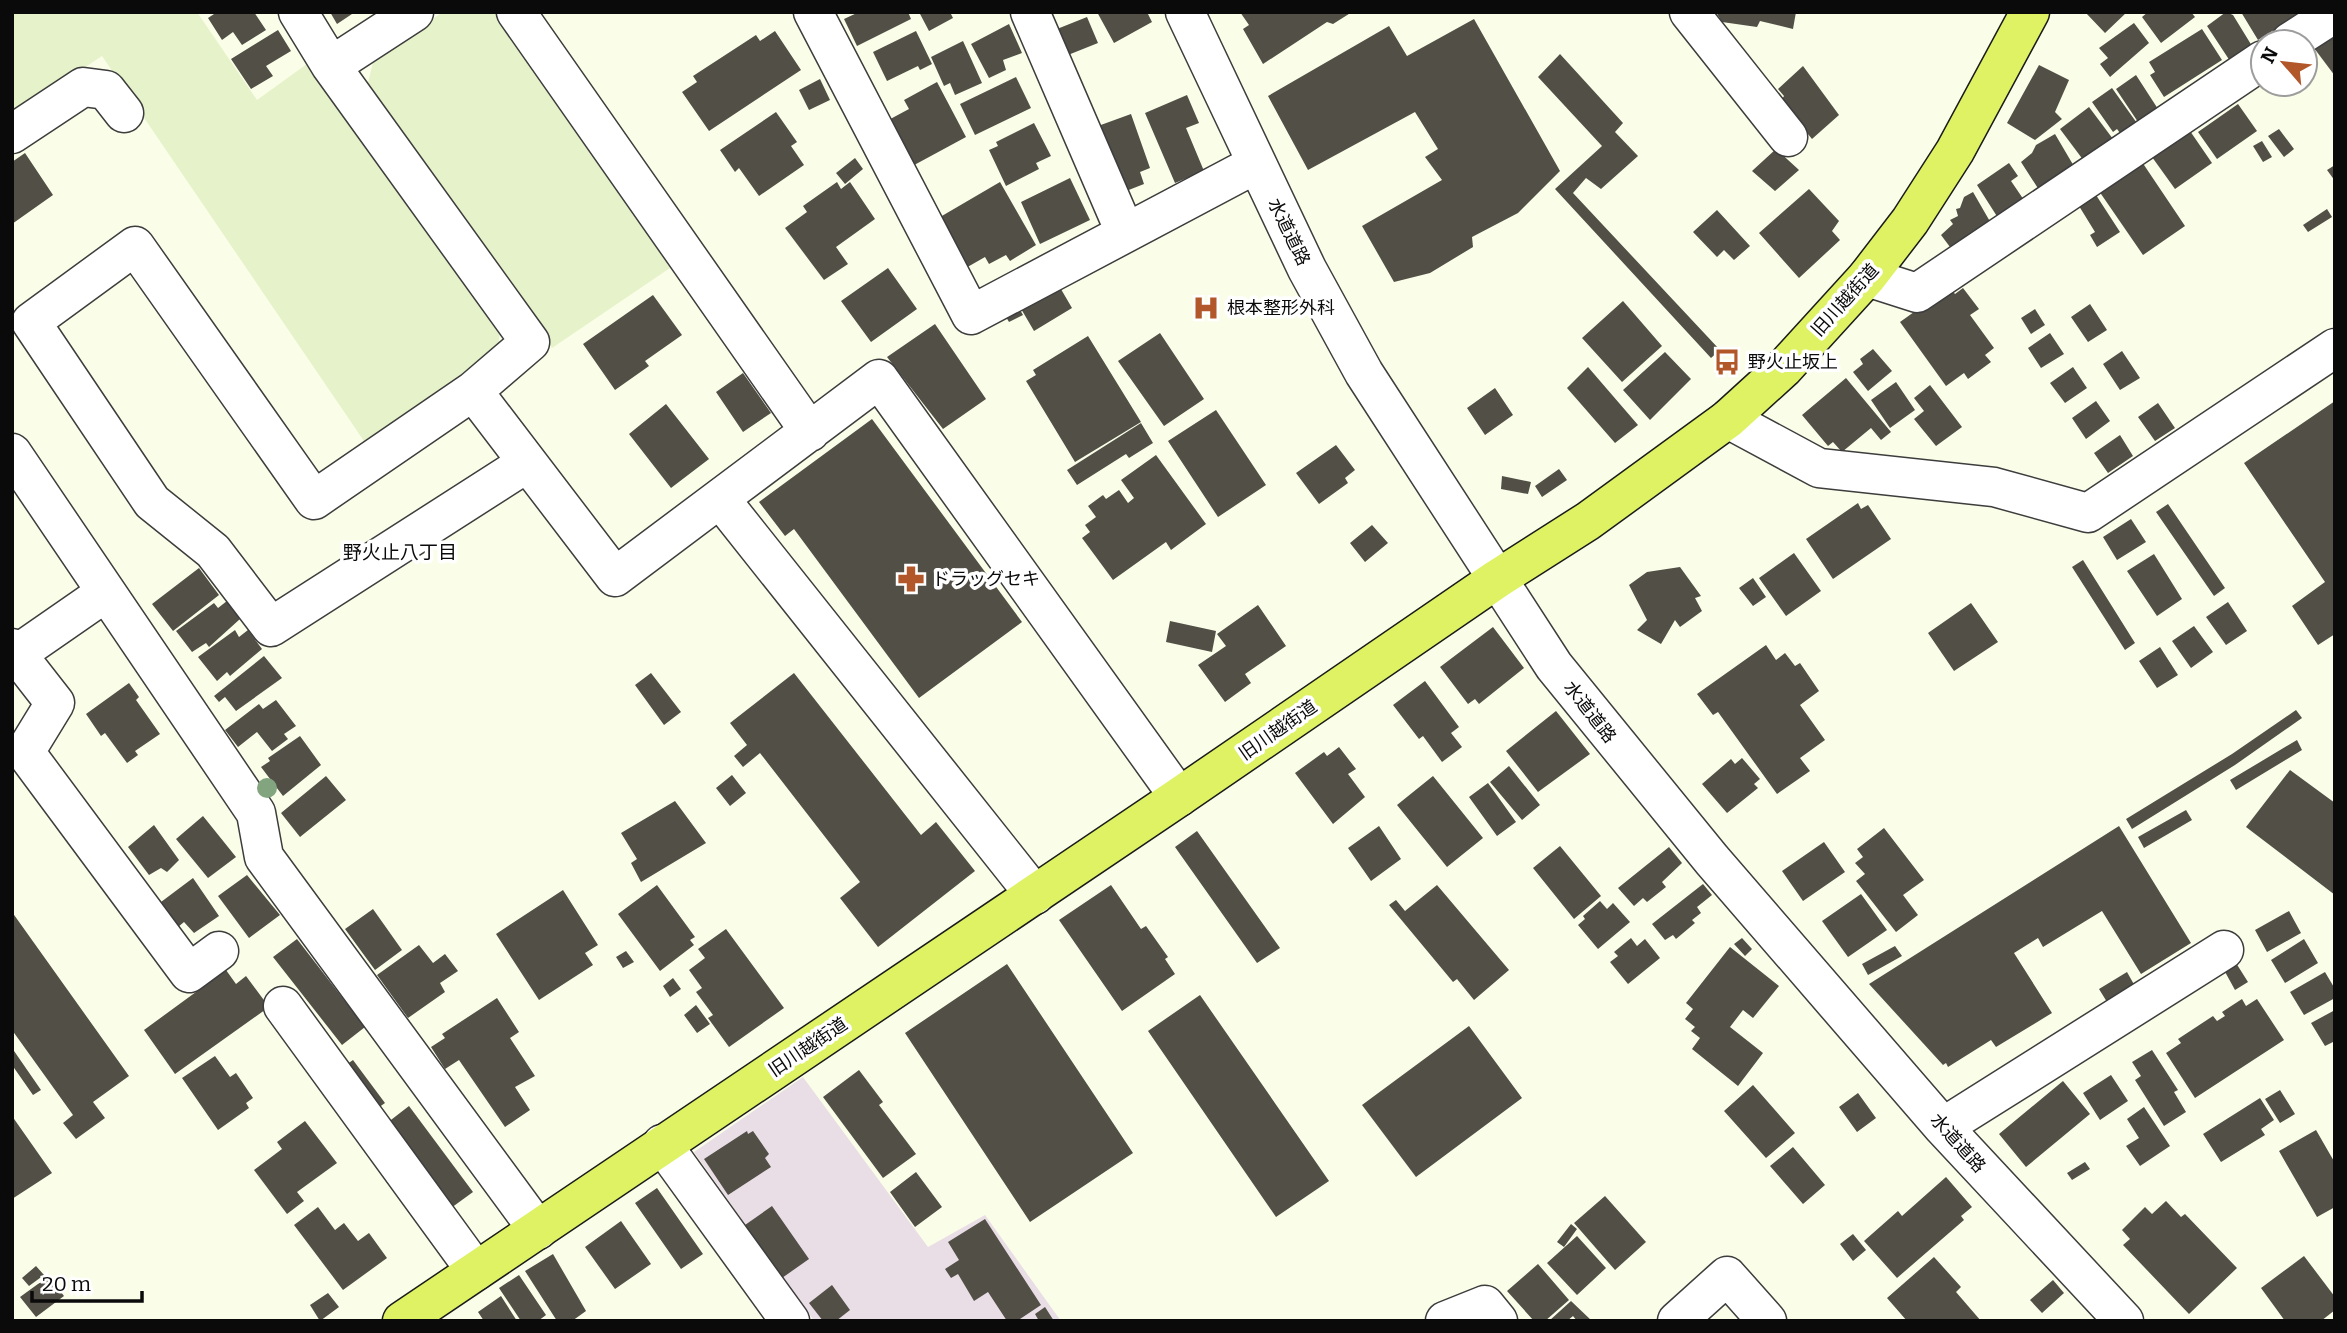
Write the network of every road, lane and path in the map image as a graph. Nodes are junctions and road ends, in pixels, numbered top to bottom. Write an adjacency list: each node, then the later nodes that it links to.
1 (298, 12): 11 (street)
2 (414, 12): 11 (street)
3 (516, 12): 22 (street)
4 (813, 12): 17 (street)
5 (1030, 12): 17 (street)
6 (1185, 12): 16 (street, 水道道路)
7 (1689, 12): 15 (street)
8 (2030, 12): 18 (main road, 旧川越街道)
9 (2335, 13): 10 (street)
10 (2312, 28)
11 (331, 66): 20 (street)
12 (2249, 69): 18 (street)
13 (124, 113): 14 (street)
14 (12, 134)
15 (1788, 137)
16 (1256, 163): 17 (street); 26 (street, 水道道路)
17 (1125, 232)
18 (1867, 277): 21 (main road, 旧川越街道)
19 (2335, 348): 21 (street)
20 (473, 391): 24 (street); 24 (street)
21 (1728, 419): 26 (main road, 旧川越街道)
22 (810, 432): 25 (street); 29 (street)
23 (12, 453): 27 (street)
24 (527, 463): 25 (street)
25 (721, 500): 30 (street)
26 (1497, 579): 29 (main road, 旧川越街道); 34 (street, 水道道路)
27 (105, 593): 28 (street); 36 (street)
28 (15, 651): 32 (street)
29 (1179, 797): 30 (main road, 旧川越街道)
30 (1035, 895): 35 (main road, 旧川越街道)
31 (2224, 950): 34 (street)
32 (219, 951)
33 (284, 1006): 37 (street)
34 (1943, 1127): 44 (street, 水道道路)
35 (662, 1144): 36 (main road, 旧川越街道); 39 (street)
36 (538, 1230): 37 (main road, 旧川越街道)
37 (476, 1271): 38 (main road, 旧川越街道)
38 (402, 1321)
39 (790, 1321)
40 (1446, 1321): 41 (street)
41 (1498, 1321)
42 (1677, 1321): 43 (street)
43 (1767, 1321)
44 (2124, 1321)

